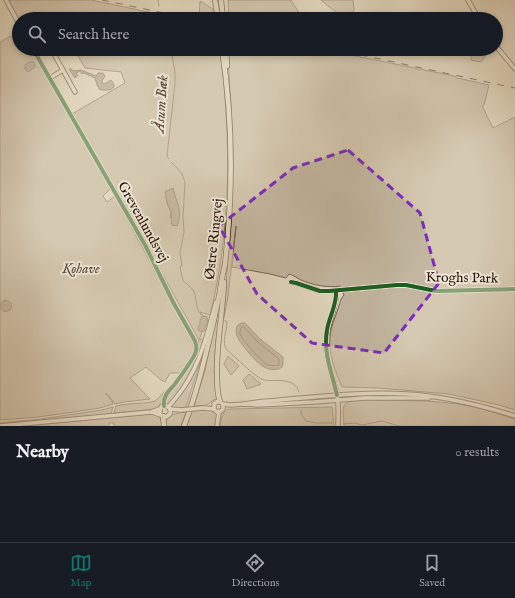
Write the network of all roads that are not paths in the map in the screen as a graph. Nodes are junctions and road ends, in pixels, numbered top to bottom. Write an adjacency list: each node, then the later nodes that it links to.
1 (6, 0): 5 (street)
2 (215, 0): 6 (main road)
3 (221, 0): 7 (main road)
4 (468, 0): 8 (street)
5 (12, 12)
6 (217, 12)
7 (222, 12)
8 (475, 12)
9 (503, 54): 14 (street)
10 (37, 56): 16 (street, Grevenlundsvej)
11 (55, 56): 15 (street)
12 (223, 56): 18 (main road, Østre Ringvej)
13 (227, 56): 18 (main road)
14 (515, 69)
15 (63, 70): 16 (street); 17 (street)
16 (50, 78): 32 (street, Grevenlundsvej)
17 (75, 92)
18 (228, 98): 19 (main road, Østre Ringvej)
19 (224, 266): 22 (main road, Østre Ringvej); 30 (main road)
20 (291, 282): 23 (street, Kroghs Park)
21 (515, 289): 23 (street, Kroghs Park)
22 (220, 290): 32 (street); 44 (main road, Østre Ringvej)
23 (336, 291): 25 (street)
24 (397, 394): 25 (street); 26 (street); 27 (street)
25 (337, 395): 27 (street); 29 (street); 31 (street)
26 (440, 398): 27 (street); 41 (street)
27 (338, 401): 31 (street); 46 (street)
28 (214, 404): 30 (street); 33 (street); 35 (street)
29 (244, 404): 30 (street); 31 (street)
30 (222, 405): 38 (street)
31 (258, 405)
32 (167, 407): 34 (street); 36 (street); 39 (street)
33 (204, 408): 35 (street); 36 (street, bridge)
34 (160, 409): 37 (street); 40 (street)
35 (214, 409): 38 (street)
36 (180, 410): 39 (street)
37 (151, 412): 40 (street); 42 (street)
38 (219, 412): 45 (street)
39 (170, 414): 40 (street)
40 (162, 415): 43 (main road)
41 (515, 416)
42 (0, 426)
43 (164, 426)
44 (184, 426)
45 (217, 426)
46 (338, 426)

